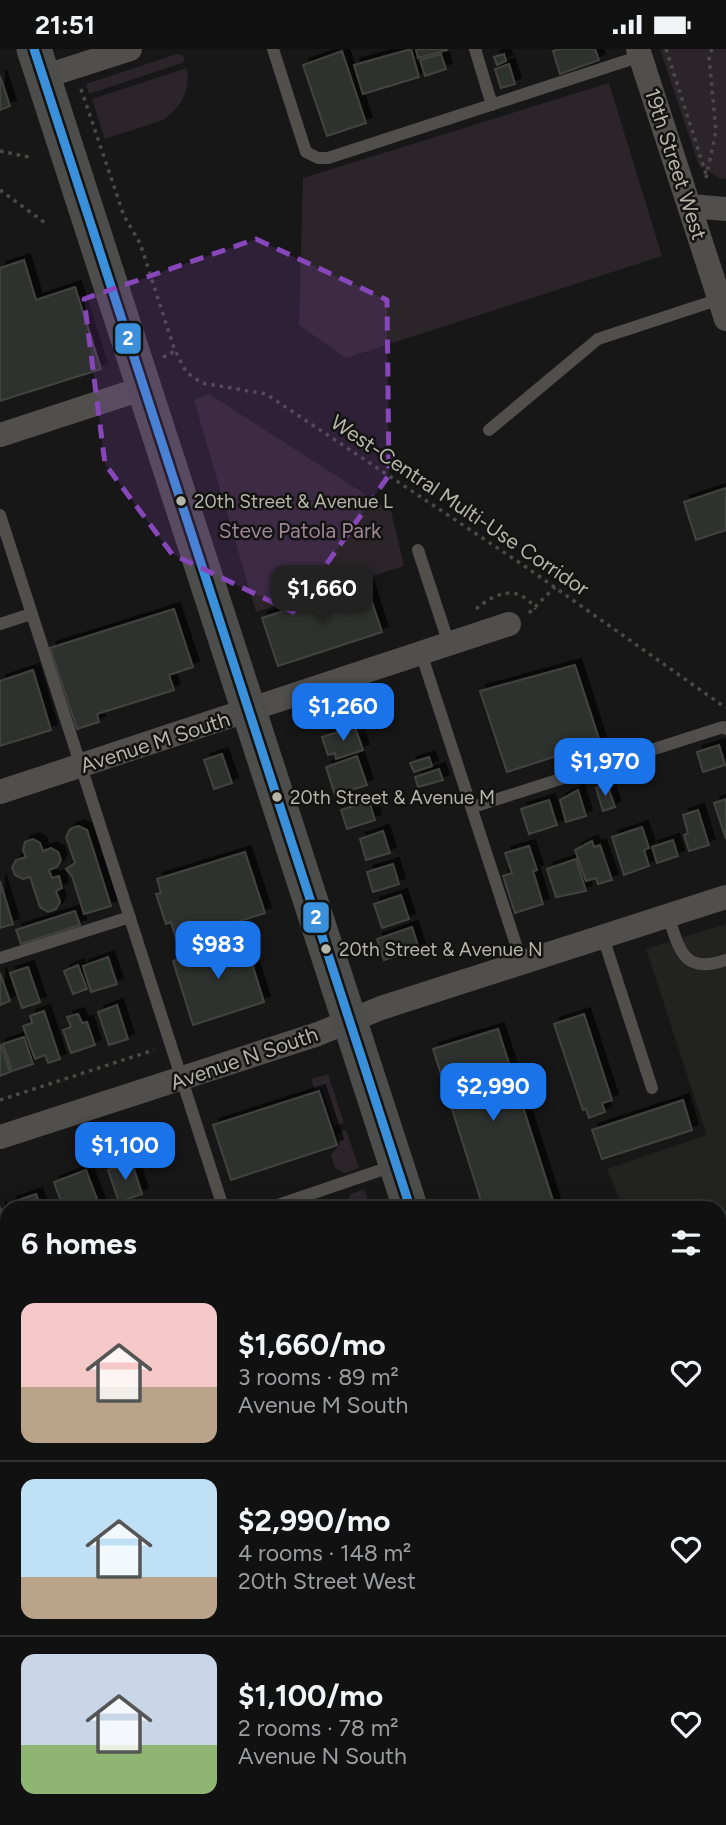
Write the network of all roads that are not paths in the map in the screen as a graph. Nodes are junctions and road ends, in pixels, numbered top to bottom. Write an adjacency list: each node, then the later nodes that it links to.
1 (130, 49): 5 (street)
2 (273, 49): 6 (lane)
3 (475, 49): 6 (lane)
4 (639, 52): 6 (lane); 7 (street, 19th Street West)
5 (50, 64): 10 (main road)
6 (492, 105)
7 (691, 206): 8 (street); 9 (street, 19th Street West)
8 (722, 210)
9 (723, 309): 11 (lane)
10 (144, 388): 12 (street); 20 (main road)
11 (489, 430)
12 (0, 435)
13 (0, 515): 15 (lane)
14 (418, 550): 18 (lane)
15 (31, 614): 16 (lane); 22 (lane)
16 (0, 624)
17 (509, 624): 18 (street, Avenue M South)
18 (449, 644): 19 (street, Avenue M South)
19 (421, 653): 20 (street, Avenue M South); 24 (lane)
20 (250, 711): 22 (street, Avenue M South); 32 (main road)
21 (726, 729): 24 (lane)
22 (79, 767): 23 (street, Avenue M South); 27 (lane)
23 (0, 792)
24 (473, 807): 31 (lane)
25 (726, 897): 26 (street, Avenue N South)
26 (668, 916): 28 (street, Avenue N South); 30 (lane)
27 (130, 917): 29 (lane); 33 (lane)
28 (603, 937): 31 (street, Avenue N South); 34 (lane)
29 (0, 958)
30 (726, 960)
31 (522, 963): 32 (street, Avenue N South)
32 (350, 1021): 33 (street, Avenue N South); 36 (main road)
33 (181, 1080): 35 (street, Avenue N South); 37 (lane)
34 (652, 1088)
35 (0, 1137)
36 (396, 1165): 38 (lane); 39 (main road)
37 (221, 1201)
38 (290, 1201)
39 (408, 1201)

